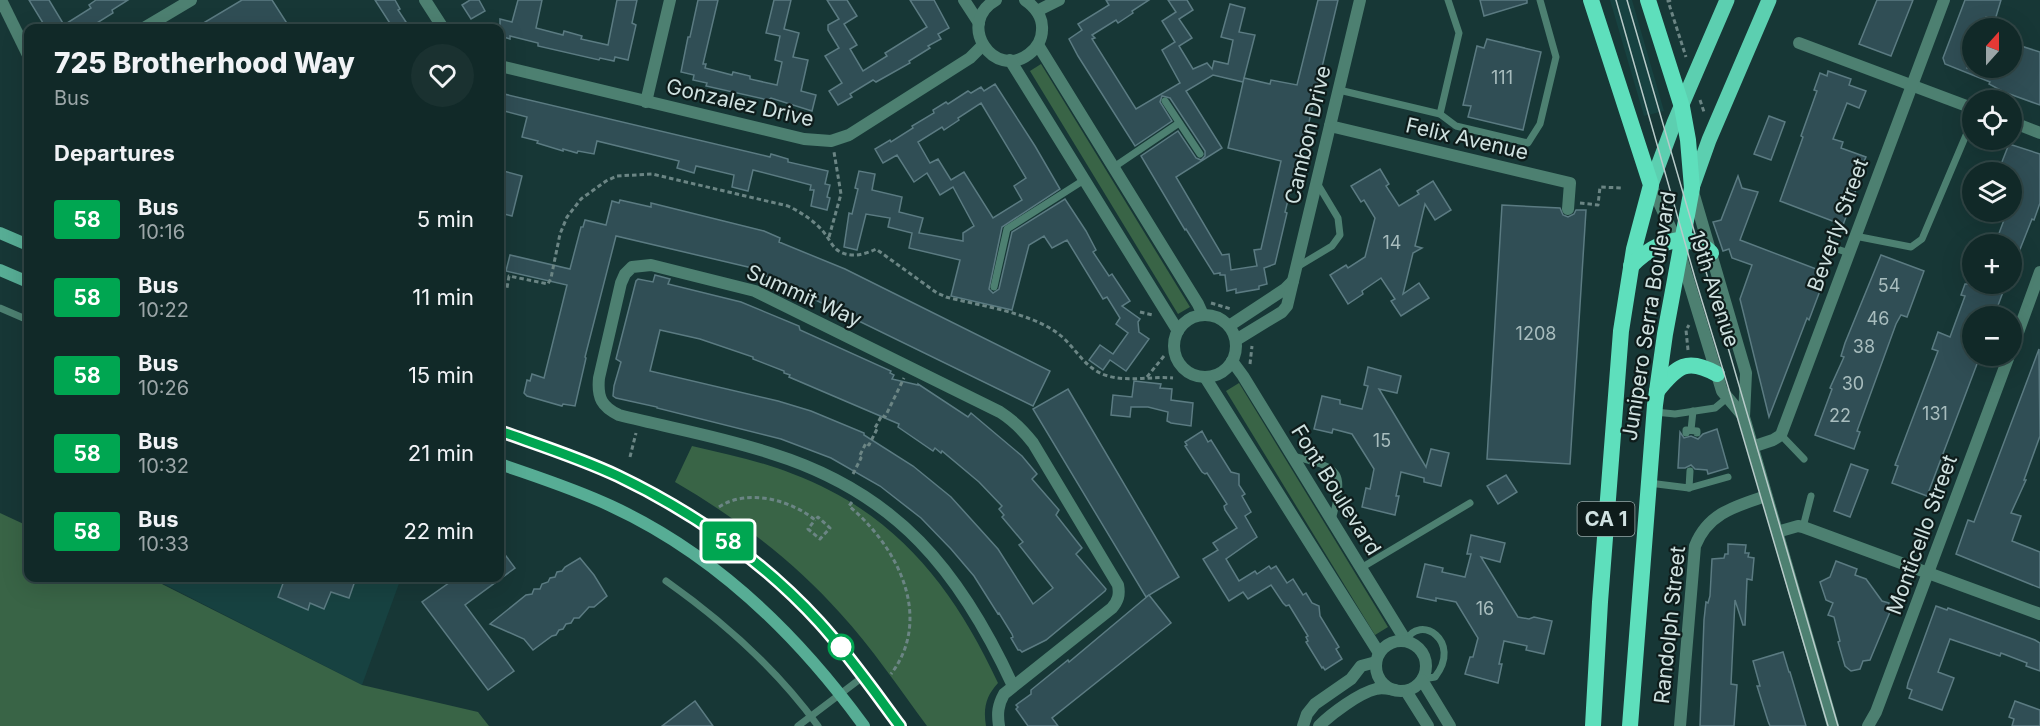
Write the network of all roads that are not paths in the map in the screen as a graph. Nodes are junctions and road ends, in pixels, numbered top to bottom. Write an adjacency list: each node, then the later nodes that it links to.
1 (1, 0): 24 (street)
2 (191, 0): 19 (street)
3 (425, 0): 20 (street)
4 (670, 0): 30 (street)
5 (964, 0): 18 (street)
6 (996, 0): 18 (street)
7 (1024, 0): 17 (street)
8 (1059, 0): 17 (street)
9 (1360, 0): 28 (street, Cambon Drive)
10 (1448, 0): 33 (lane)
11 (1540, 0): 33 (lane)
12 (1591, 0): 43 (highway, 19th Avenue)
13 (1648, 0): 32 (highway, 19th Avenue / CA 1)
14 (1727, 0): 32 (main road, Junipero Serra Boulevard)
15 (1769, 0): 44 (main road, Junipero Serra Boulevard)
16 (1944, 0): 27 (street, Beverly Street)
17 (1037, 11): 23 (street)
18 (979, 23): 22 (street)
19 (151, 24)
20 (440, 24)
21 (1799, 43): 27 (street)
22 (983, 45): 25 (street); 30 (street, Gonzalez Drive)
23 (1038, 45): 25 (street); 40 (street)
24 (24, 47)
25 (1010, 60): 41 (street)
26 (504, 67): 30 (street, Gonzalez Drive)
27 (1912, 85): 31 (street); 47 (street, Beverly Street)
28 (1339, 90): 33 (lane); 35 (street, Cambon Drive)
29 (1165, 101): 34 (lane)
30 (646, 102)
31 (1962, 104)
32 (1682, 107): 43 (main road, Junipero Serra Boulevard); 44 (highway, 19th Avenue / CA 1)
33 (1440, 114)
34 (1179, 123): 39 (lane); 40 (lane)
35 (1330, 126): 42 (street, Cambon Drive); 45 (street, Felix Avenue)
36 (2022, 126): 37 (street)
37 (2040, 133)
38 (1962, 145): 47 (lane)
39 (1200, 154)
40 (1114, 167): 61 (street)
41 (1084, 180): 59 (lane); 65 (street)
42 (1317, 183): 54 (street, Cambon Drive); 54 (lane)
43 (1651, 185): 49 (street, 19th Avenue); 53 (highway, Junipero Serra Boulevard / CA 1)
44 (1692, 188): 49 (highway, Junipero Serra Boulevard / CA 1); 51 (street, 19th Avenue)
45 (1574, 206)
46 (0, 233): 48 (main road)
47 (1855, 236): 52 (street, Beverly Street)
48 (24, 243)
49 (1679, 245): 51 (highway); 53 (highway); 69 (street, 19th Avenue); 71 (highway, Junipero Serra Boulevard / CA 1)
50 (1834, 248): 52 (lane)
51 (1711, 253): 75 (street, 19th Avenue)
52 (1849, 253): 78 (street, Beverly Street)
53 (1631, 266): 115 (highway, Junipero Serra Boulevard / CA 1)
54 (1297, 267): 58 (street, Cambon Drive)
55 (0, 270): 57 (main road)
56 (2040, 272): 63 (street)
57 (24, 280)
58 (1294, 280): 64 (street); 66 (street, Cambon Drive)
59 (994, 287)
60 (0, 308): 62 (lane)
61 (1203, 315): 64 (street); 65 (street)
62 (24, 318)
63 (2022, 322)
64 (1229, 326): 66 (street)
65 (1178, 331): 70 (street)
66 (1236, 340): 67 (street)
67 (1232, 361): 70 (street); 80 (street, Font Boulevard)
68 (2005, 366): 94 (street, Monticello Street)
69 (1717, 374): 71 (highway); 72 (street, 19th Avenue)
70 (1205, 377): 98 (street)
71 (1657, 392): 74 (highway, Junipero Serra Boulevard / CA 1)
72 (1727, 398): 73 (lane); 75 (street, 19th Avenue)
73 (1693, 411): 74 (lane); 77 (lane)
74 (1655, 412): 85 (highway, Junipero Serra Boulevard / CA 1)
75 (1744, 417): 79 (street, 19th Avenue)
76 (504, 432): 99 (main road)
77 (1691, 432)
78 (1781, 435): 79 (street); 81 (lane)
79 (1752, 447): 87 (street, 19th Avenue)
80 (1292, 456): 90 (street, Font Boulevard); 90 (lane)
81 (1804, 459)
82 (504, 466): 103 (main road)
83 (1689, 470): 86 (lane)
84 (1728, 477): 86 (lane)
85 (1648, 483): 86 (lane); 116 (highway, Junipero Serra Boulevard / CA 1)
86 (1689, 488)
87 (1766, 496): 92 (street, 19th Avenue); 117 (street, Randolph Street)
88 (1811, 496): 91 (lane)
89 (1470, 503): 93 (lane)
90 (1332, 520): 93 (street, Font Boulevard)
91 (1803, 527): 92 (street); 94 (street)
92 (1777, 532): 118 (street, 19th Avenue)
93 (1361, 568): 97 (street, Font Boulevard)
94 (1928, 572): 96 (street); 105 (street, Monticello Street)
95 (666, 580): 104 (lane)
96 (2040, 614)
97 (1406, 641): 98 (street); 100 (street); 100 (lane)
98 (1377, 658): 102 (street); 111 (street)
99 (864, 676): 103 (lane); 109 (main road)
100 (1422, 680): 102 (street); 114 (street)
101 (1013, 686): 101 (street, Summit Way); 110 (street, Summit Way)
102 (1400, 691): 112 (street); 113 (street)
103 (841, 695): 104 (lane); 108 (main road)
104 (811, 716): 106 (lane); 107 (lane)
105 (1870, 725)
106 (798, 726)
107 (818, 726)
108 (864, 726)
109 (900, 726)
110 (999, 726)
111 (1303, 726)
112 (1319, 726)
113 (1428, 726)
114 (1450, 726)
115 (1593, 726)
116 (1630, 726)
117 (1680, 726)
118 (1833, 726)

